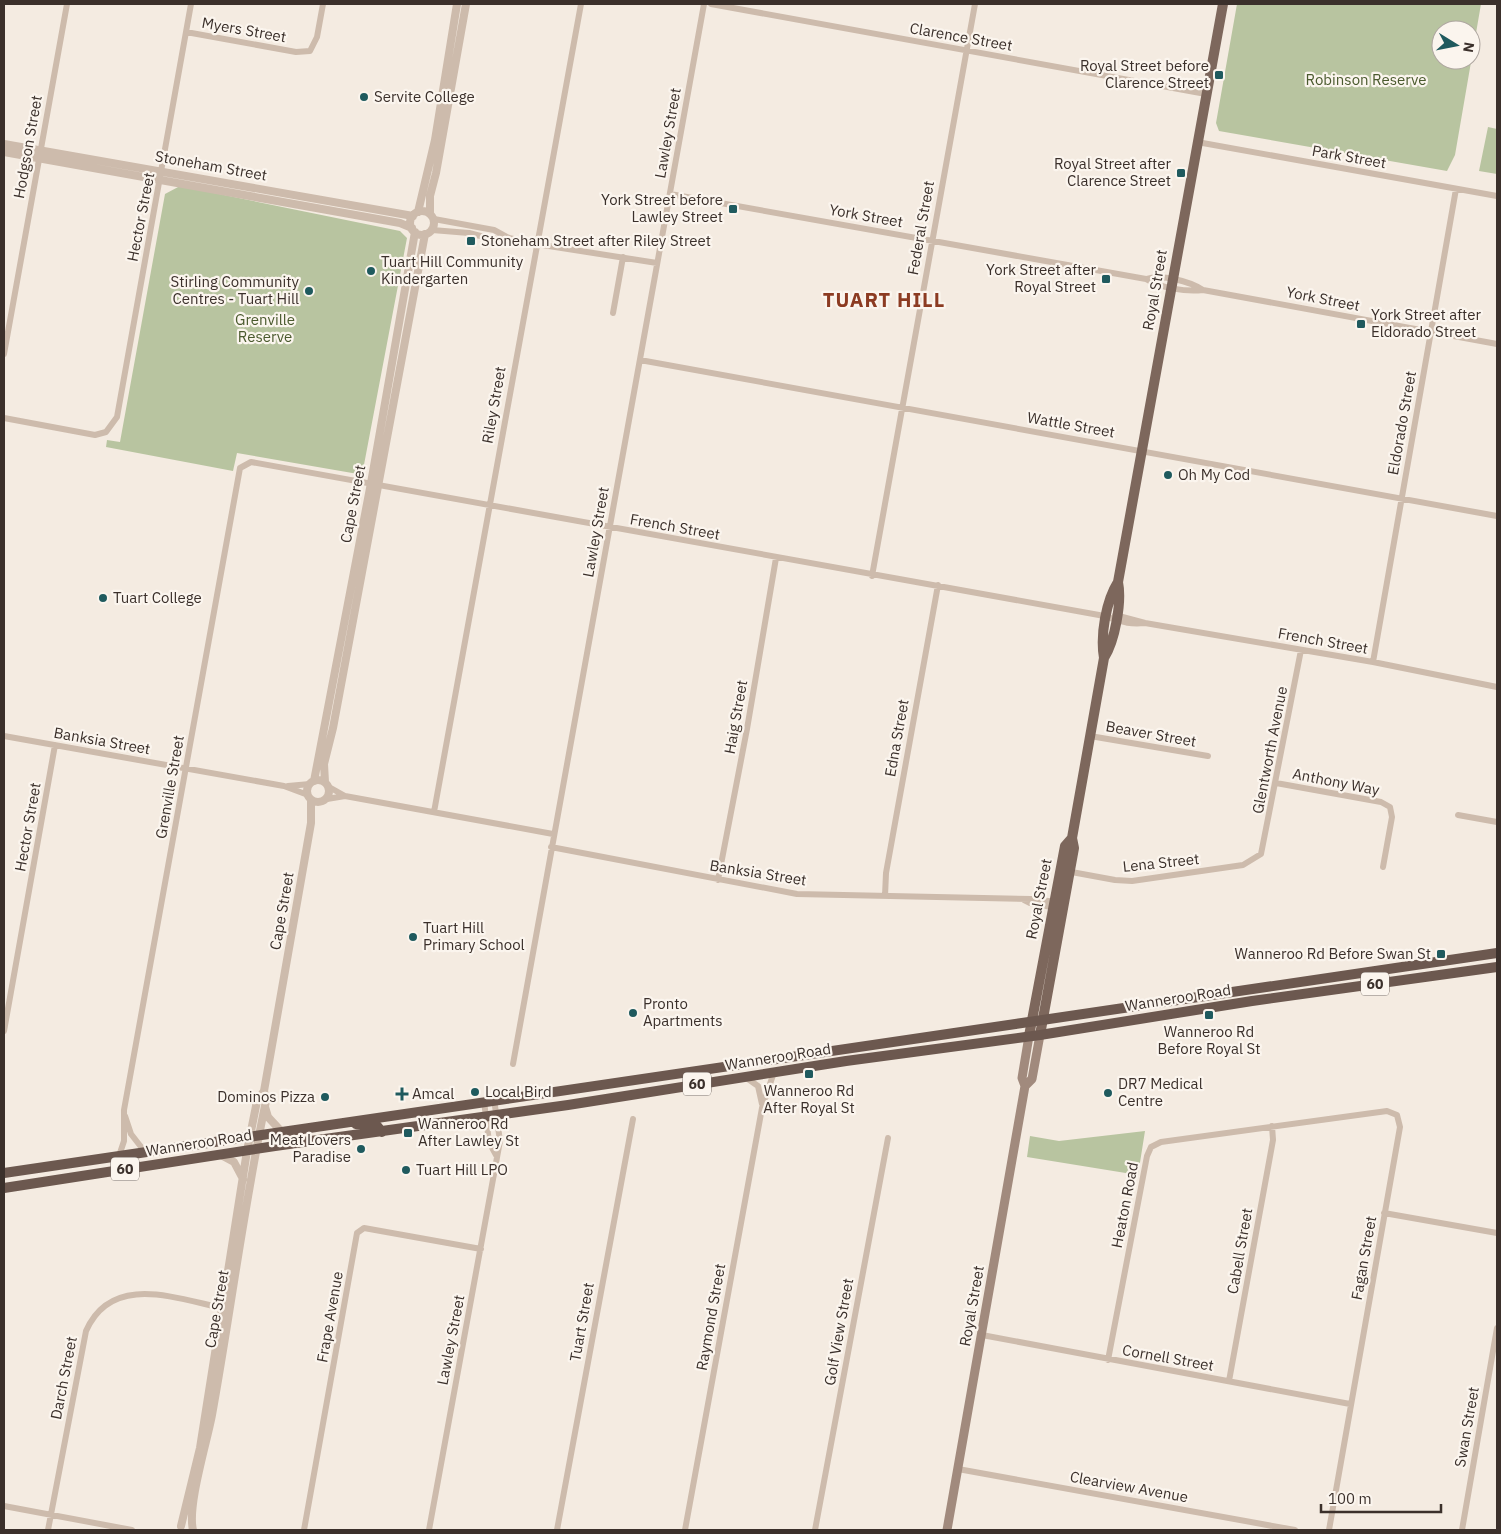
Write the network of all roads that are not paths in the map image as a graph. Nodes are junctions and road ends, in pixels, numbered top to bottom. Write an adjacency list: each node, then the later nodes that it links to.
1 (67, 4): 17 (street, Hodgson Street)
2 (191, 4): 11 (street, Hector Street)
3 (323, 4): 11 (street, Myers Street)
4 (457, 4): 22 (street, Cape Street)
5 (466, 4): 23 (street, Cape Street)
6 (581, 4): 28 (street, Riley Street)
7 (704, 4): 20 (street, Lawley Street)
8 (711, 4): 12 (street, Clarence Street)
9 (974, 4): 12 (street, Federal Street)
10 (1223, 4): 13 (main road, Royal Street)
11 (186, 32): 18 (street, Hector Street)
12 (966, 51): 13 (street, Clarence Street); 27 (street, Federal Street)
13 (1206, 94): 14 (main road, Royal Street)
14 (1197, 142): 19 (street, Park Street); 31 (main road, Royal Street)
15 (4, 144): 17 (street, Stoneham Street)
16 (4, 152): 17 (street, Stoneham Street)
17 (40, 155): 18 (street, Stoneham Street); 35 (street, Hodgson Street)
18 (162, 175): 22 (street, Stoneham Street); 24 (street, Stoneham Street); 38 (street, Hector Street)
19 (1456, 189): 21 (street, Park Street); 33 (street, Eldorado Street)
20 (670, 194): 27 (street, York Street); 30 (street, Lawley Street)
21 (1497, 196)
22 (415, 214): 23 (street); 24 (street, Cape Street)
23 (432, 216): 25 (street, Cape Street); 26 (street)
24 (413, 230): 25 (street); 41 (street, Cape Street)
25 (428, 232): 26 (street); 42 (street, Cape Street)
26 (509, 238): 28 (street)
27 (932, 240): 31 (street, York Street); 37 (street, Federal Street)
28 (536, 244): 29 (street); 44 (street, Riley Street)
29 (623, 257): 30 (street); 32 (street)
30 (657, 263): 36 (street, Lawley Street)
31 (1171, 283): 33 (street, York Street); 39 (main road, Royal Street)
32 (613, 313)
33 (1431, 332): 34 (street, York Street); 43 (street, Eldorado Street)
34 (1497, 344)
35 (4, 354)
36 (640, 360): 37 (street, Wattle Street); 46 (street, Lawley Street)
37 (902, 407): 39 (street, Wattle Street); 48 (street, Federal Street)
38 (4, 418)
39 (1142, 450): 43 (street, Wattle Street); 50 (main road, Royal Street)
40 (240, 468): 41 (street, French Street); 58 (street, Grenville Street)
41 (371, 483): 42 (street, French Street); 59 (street, Cape Street)
42 (380, 484): 44 (street, French Street); 61 (street, Cape Street)
43 (1402, 499): 45 (street, Wattle Street); 52 (street, Eldorado Street)
44 (489, 505): 46 (street, French Street); 66 (street, Riley Street)
45 (1497, 516)
46 (610, 528): 47 (street, French Street); 70 (street, Lawley Street)
47 (776, 558): 48 (street, French Street); 75 (street, Haig Street)
48 (872, 576): 49 (street, French Street)
49 (938, 585): 50 (street, French Street); 76 (street, Edna Street)
50 (1113, 618): 51 (street, French Street); 55 (main road, Royal Street)
51 (1301, 650): 52 (street, French Street); 60 (street, Glentworth Avenue)
52 (1374, 662): 53 (street, French Street)
53 (1497, 687)
54 (4, 736): 56 (street, Banksia Street)
55 (1090, 736): 57 (street, Beaver Street); 74 (main road, Royal Street)
56 (55, 745): 58 (street, Banksia Street); 81 (street, Hector Street)
57 (1208, 756)
58 (186, 769): 62 (street, Banksia Street); 92 (street, Grenville Street)
59 (312, 783): 61 (street); 62 (street, Banksia Street); 64 (street, Cape Street)
60 (1276, 783): 72 (street, Glentworth Avenue); 73 (street, Anthony Way)
61 (327, 785): 63 (street); 65 (street, Cape Street)
62 (284, 786): 64 (street, Banksia Street)
63 (345, 796): 65 (street); 66 (street)
64 (309, 798): 65 (street); 69 (street, Cape Street)
65 (324, 800): 69 (street, Cape Street)
66 (434, 812): 70 (street)
67 (1458, 815): 68 (street)
68 (1497, 822)
69 (311, 823): 88 (street, Cape Street)
70 (553, 834): 71 (street, Lawley Street)
71 (551, 847): 75 (street, Banksia Street); 84 (street, Lawley Street)
72 (1261, 854): 74 (street, Lena Street)
73 (1383, 867)
74 (1065, 871): 77 (main road, Royal Street)
75 (718, 880): 76 (street, Banksia Street)
76 (885, 896): 77 (street, Banksia Street)
77 (1058, 905): 80 (main road, Royal Street)
78 (1497, 953): 80 (highway, Wanneroo Road / 60)
79 (1497, 967): 82 (highway, Wanneroo Road / 60)
80 (1038, 1020): 82 (main road, Royal Street); 83 (main road, Royal Street); 89 (highway, Wanneroo Road / 60)
81 (4, 1031)
82 (1040, 1035): 83 (highway, Wanneroo Road / 60); 87 (main road, Royal Street)
83 (1029, 1036): 85 (highway, Wanneroo Road / 60); 87 (main road, Royal Street)
84 (513, 1064)
85 (774, 1072): 86 (highway, Wanneroo Road / 60); 91 (street, Raymond Street)
86 (744, 1077): 91 (street, Raymond Street); 94 (highway, Wanneroo Road / 60)
87 (1025, 1086): 116 (main road, Royal Street)
88 (264, 1091): 90 (street, Cape Street); 101 (street, Cape Street)
89 (489, 1100): 93 (highway, Wanneroo Road / 60); 94 (street, Lawley Street); 94 (street, Lawley Street)
90 (265, 1105): 99 (street); 101 (street, Cape Street)
91 (762, 1108): 131 (street, Raymond Street)
92 (124, 1110): 104 (street, Grenville Street); 107 (street, Grenville Street)
93 (387, 1115): 96 (highway); 97 (highway, Wanneroo Road / 60)
94 (491, 1116): 96 (highway, Wanneroo Road / 60); 106 (street, Lawley Street); 106 (street, Lawley Street)
95 (633, 1119): 130 (street, Tuart Street)
96 (466, 1120): 100 (highway, Wanneroo Road / 60)
97 (338, 1123): 99 (highway, Wanneroo Road / 60); 100 (highway)
98 (1272, 1126): 111 (street, Fagan Street); 117 (street, Heaton Road); 118 (street, Cabell Street)
99 (281, 1131): 101 (highway, Wanneroo Road / 60)
100 (382, 1132): 103 (highway, Wanneroo Road / 60)
101 (255, 1135): 103 (street, Cape Street); 104 (highway, Wanneroo Road / 60)
102 (888, 1138): 132 (street, Golf View Street)
103 (252, 1150): 105 (highway, Wanneroo Road / 60); 109 (street, Cape Street); 114 (street, Cape Street)
104 (145, 1152): 107 (highway, Wanneroo Road / 60)
105 (221, 1155): 109 (street); 110 (highway, Wanneroo Road / 60)
106 (496, 1155): 113 (street, Lawley Street)
107 (119, 1156): 108 (highway, Wanneroo Road / 60)
108 (4, 1173)
109 (243, 1179): 114 (street, Cape Street)
110 (4, 1188)
111 (1384, 1213): 112 (street); 119 (street, Fagan Street)
112 (1497, 1233)
113 (481, 1249): 128 (street, Frape Avenue); 129 (street, Lawley Street)
114 (227, 1309): 122 (street, Darch Street); 123 (street, Cape Street); 127 (street, Cape Street)
115 (1497, 1328): 136 (street, Swan Street)
116 (982, 1335): 117 (street, Cornell Street); 120 (main road, Royal Street)
117 (1108, 1360): 118 (street, Cornell Street)
118 (1229, 1381): 119 (street, Cornell Street)
119 (1350, 1404): 135 (street, Fagan Street)
120 (958, 1469): 124 (street, Clearview Avenue); 133 (main road, Royal Street)
121 (4, 1506): 122 (street)
122 (50, 1515): 125 (street, Darch Street); 126 (street)
123 (178, 1528): 127 (street)
124 (1283, 1529): 134 (street, Clearview Avenue)
125 (48, 1530)
126 (132, 1530)
127 (193, 1530)
128 (304, 1530)
129 (428, 1530)
130 (558, 1530)
131 (686, 1530)
132 (815, 1530)
133 (947, 1530)
134 (1295, 1530)
135 (1329, 1530)
136 (1462, 1530)

